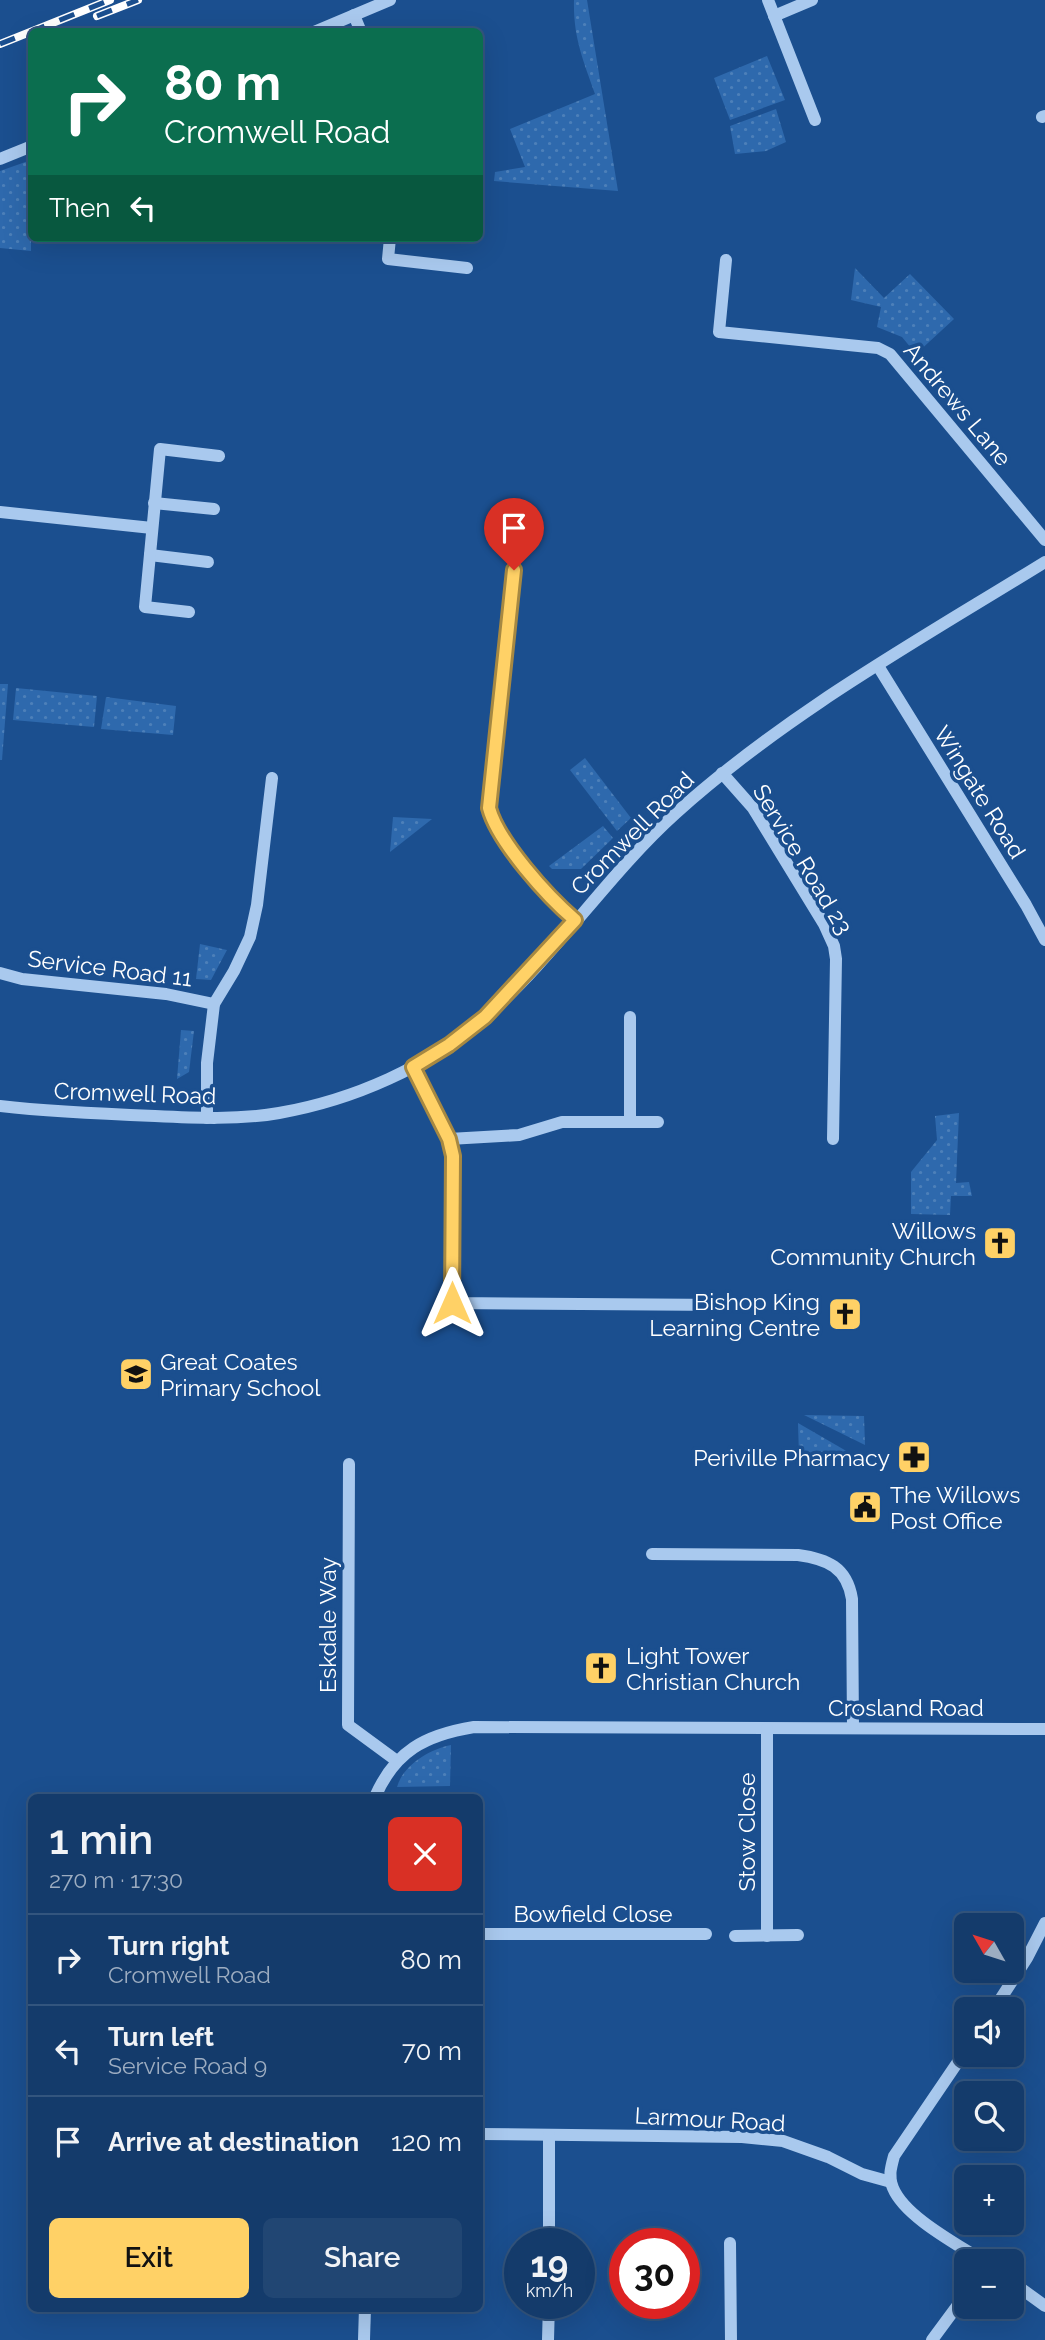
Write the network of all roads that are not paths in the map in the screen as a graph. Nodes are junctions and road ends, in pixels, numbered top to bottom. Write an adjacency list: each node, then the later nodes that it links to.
1 (390, 0): 4 (street)
2 (768, 0): 5 (street)
3 (812, 0): 5 (street)
4 (354, 15): 6 (street); 7 (street)
5 (774, 16): 8 (street)
6 (323, 28)
7 (359, 28)
8 (815, 120)
9 (28, 148): 10 (street)
10 (0, 159)
11 (390, 242): 13 (street)
12 (726, 260): 20 (street, Andrews Lane)
13 (467, 268)
14 (219, 456): 15 (street)
15 (154, 503): 16 (street); 19 (street)
16 (214, 509)
17 (0, 513): 19 (street)
18 (518, 527): 28 (street)
19 (152, 528): 21 (street)
20 (1045, 540)
21 (150, 555): 22 (street); 24 (street)
22 (208, 562)
23 (1045, 562): 25 (street, Cromwell Road)
24 (189, 612)
25 (878, 666): 26 (street, Cromwell Road); 29 (street, Wingate Road)
26 (722, 773): 28 (street, Cromwell Road); 39 (street, Service Road 23)
27 (272, 778): 31 (street)
28 (575, 920): 33 (street, Cromwell Road)
29 (1045, 940)
30 (0, 973): 31 (street, Service Road 11)
31 (214, 1004): 35 (street)
32 (630, 1017): 36 (street)
33 (413, 1067): 35 (street, Cromwell Road); 38 (street)
34 (0, 1106): 35 (street, Cromwell Road)
35 (207, 1118)
36 (631, 1122): 37 (street); 38 (street)
37 (658, 1122)
38 (449, 1139): 40 (street)
39 (833, 1139)
40 (726, 1306)
41 (349, 1464): 46 (street, Eskdale Way)
42 (652, 1555): 43 (street)
43 (853, 1728): 44 (street, Crosland Road); 45 (street, Crosland Road)
44 (767, 1729): 46 (street, Crosland Road); 52 (street, Stow Close)
45 (1045, 1729)
46 (397, 1760): 47 (street)
47 (376, 1794)
48 (1045, 1923): 54 (street)
49 (483, 1934): 50 (street, Bowfield Close)
50 (706, 1934)
51 (735, 1936): 52 (street)
52 (766, 1936): 53 (street)
53 (798, 1936)
54 (1002, 1997)
55 (954, 2067): 58 (street)
56 (483, 2134): 57 (street, Larmour Road)
57 (549, 2134): 58 (street, Larmour Road); 59 (street)
58 (891, 2182): 61 (street)
59 (549, 2228)
60 (730, 2243): 69 (street)
61 (965, 2249)
62 (1024, 2291): 63 (street)
63 (1045, 2306)
64 (954, 2310): 70 (street)
65 (365, 2312): 67 (street)
66 (549, 2319): 68 (street)
67 (364, 2340)
68 (548, 2340)
69 (730, 2340)
70 (932, 2340)

